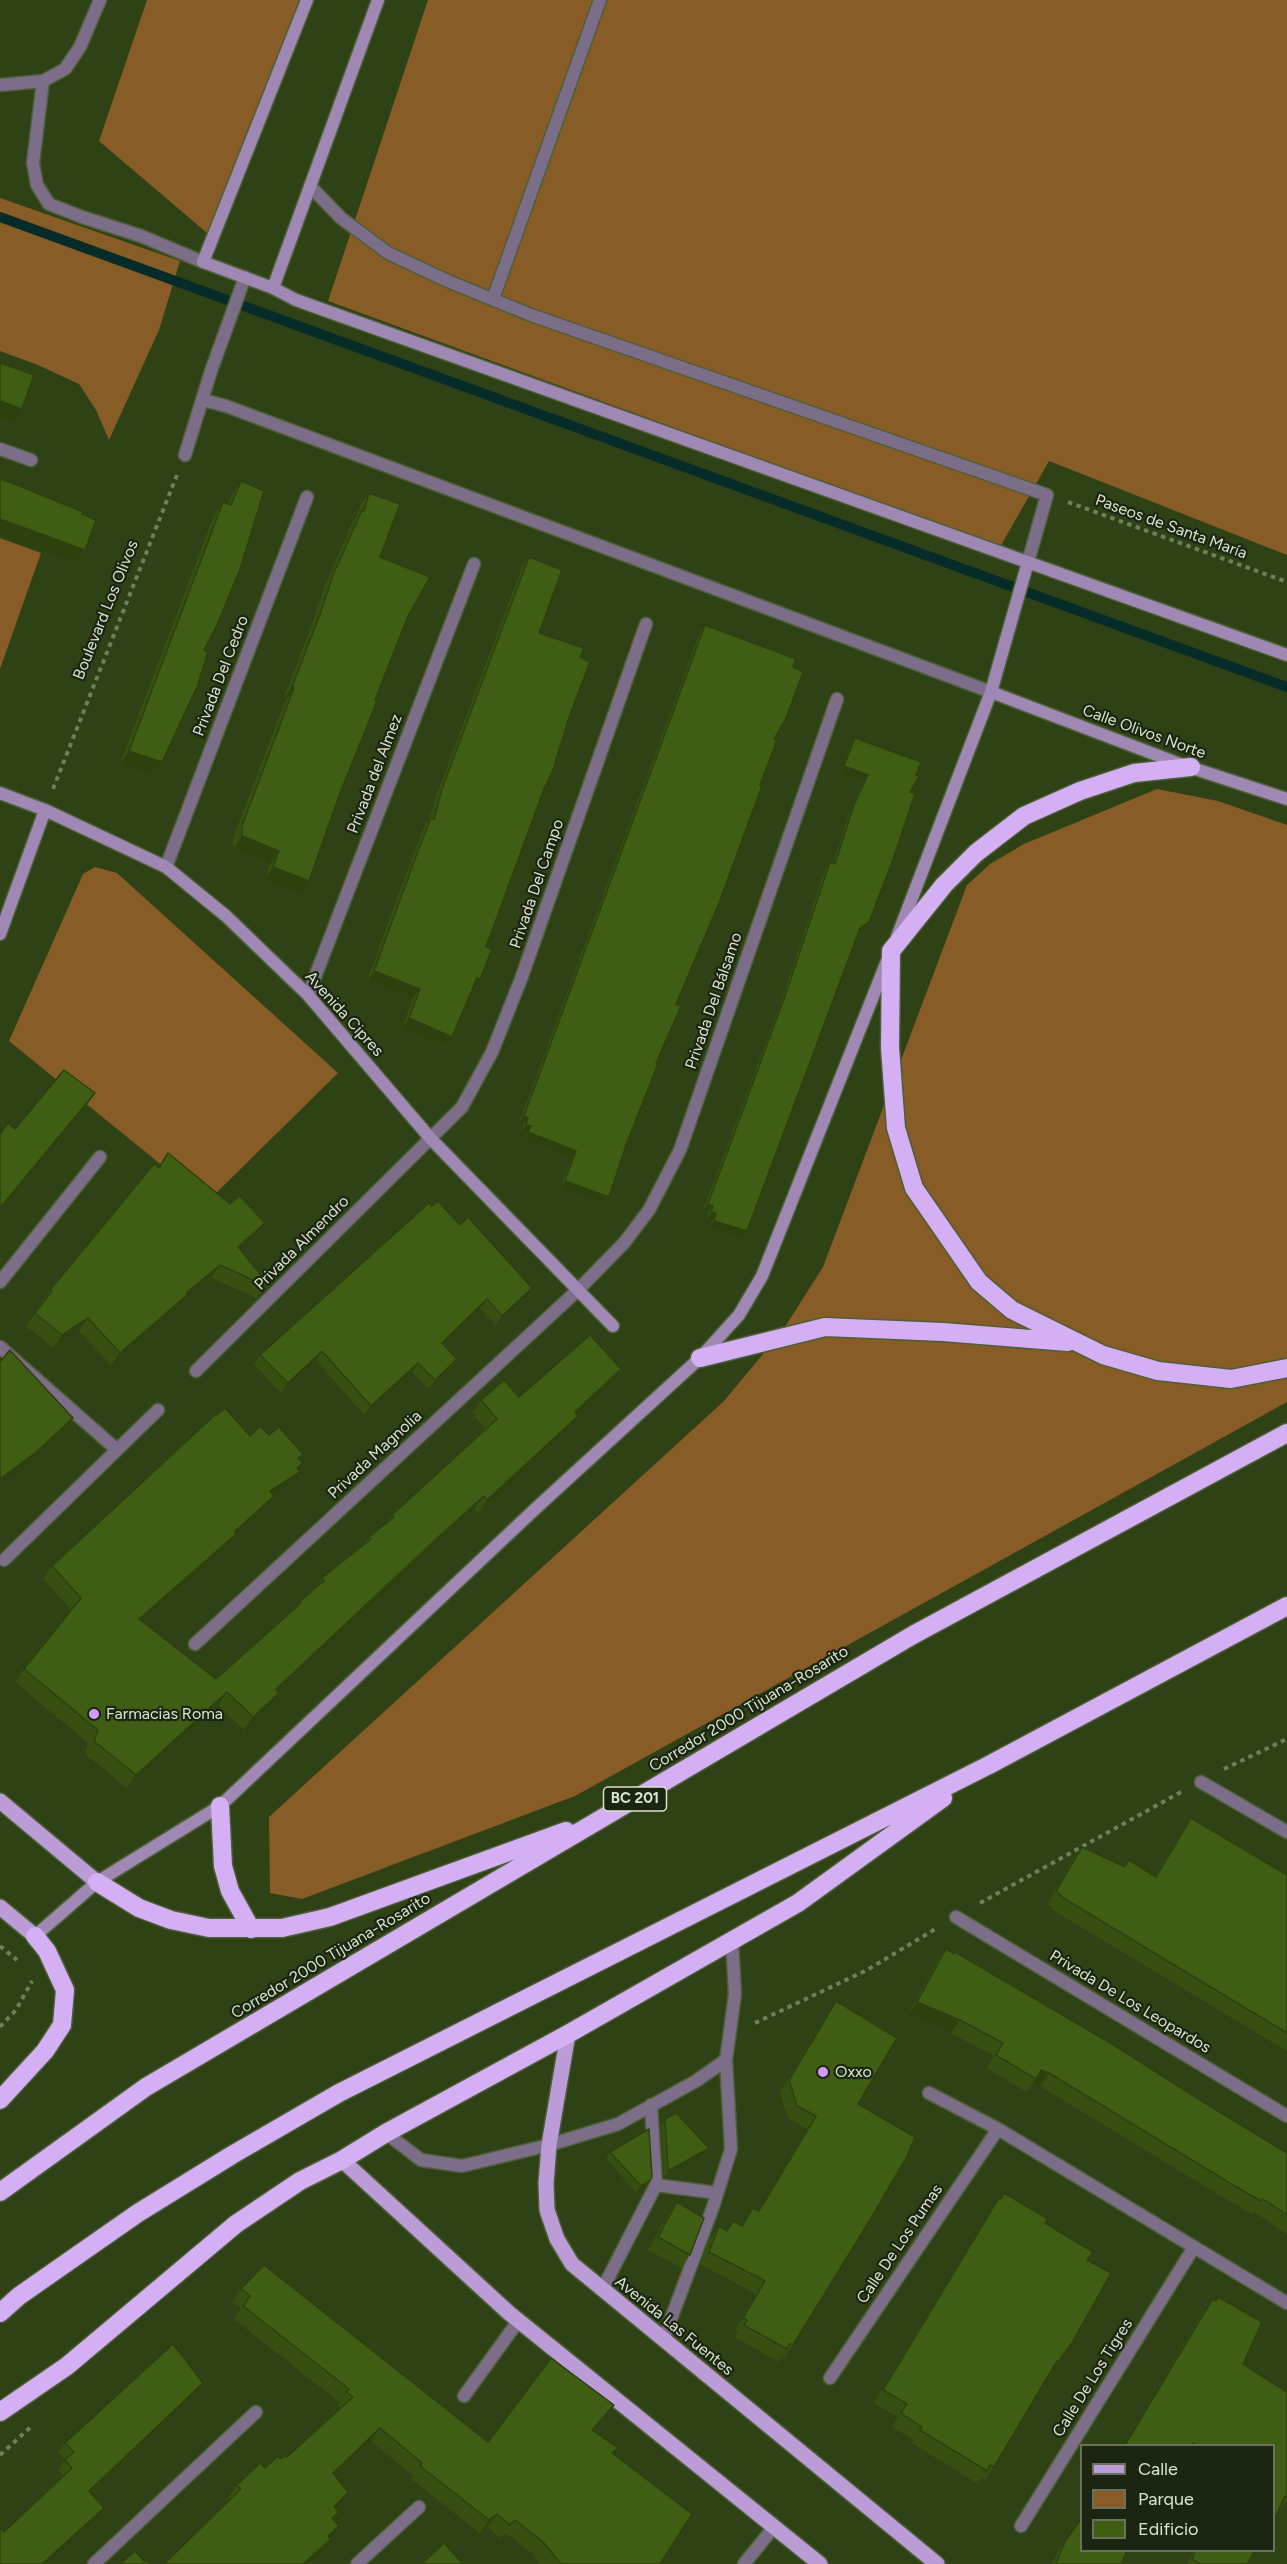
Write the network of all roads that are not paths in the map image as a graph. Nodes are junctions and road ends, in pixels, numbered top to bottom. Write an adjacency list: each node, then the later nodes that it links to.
1 (100, 0): 5 (street)
2 (307, 0): 8 (street)
3 (378, 0): 7 (street)
4 (600, 0): 11 (street)
5 (43, 81): 6 (street); 8 (street)
6 (0, 85)
7 (310, 186): 10 (street); 11 (street)
8 (203, 262): 9 (street)
9 (245, 277): 10 (street); 12 (street)
10 (273, 288): 17 (street)
11 (492, 299): 17 (street)
12 (202, 400): 14 (street); 21 (street)
13 (0, 449): 15 (street)
14 (185, 455)
15 (31, 460)
16 (307, 497): 27 (street, Privada Del Cedro)
17 (1028, 562): 20 (street); 21 (street)
18 (474, 564): 30 (street, Privada del Almez)
19 (646, 624): 31 (street, Privada Del Campo)
20 (1287, 655)
21 (991, 692): 23 (street, Calle Olivos Norte); 29 (street)
22 (837, 699): 34 (street, Privada Del Bálsamo)
23 (1191, 767): 25 (street, Calle Olivos Norte); 29 (highway)
24 (0, 793): 26 (street, Avenida Cipres)
25 (1287, 800)
26 (45, 810): 27 (street, Avenida Cipres); 28 (street)
27 (166, 867): 30 (street, Avenida Cipres)
28 (0, 934)
29 (891, 951): 36 (highway); 38 (street)
30 (308, 995): 31 (street, Avenida Cipres)
31 (431, 1139): 34 (street, Avenida Cipres); 40 (street, Privada Almendro)
32 (100, 1157): 33 (street)
33 (0, 1282)
34 (578, 1290): 35 (street, Avenida Cipres); 46 (street, Privada Magnolia)
35 (613, 1326)
36 (1076, 1343): 38 (highway); 39 (highway)
37 (0, 1347): 43 (street)
38 (700, 1358): 50 (street)
39 (1287, 1368)
40 (196, 1371)
41 (158, 1410): 43 (street)
42 (1287, 1433): 51 (highway, Corredor 2000 Tijuana-Rosarito / BC 201)
43 (116, 1449): 44 (street)
44 (4, 1560)
45 (1287, 1606): 47 (highway)
46 (195, 1644)
47 (989, 1764): 58 (highway); 75 (highway)
48 (1201, 1782): 52 (street)
49 (0, 1802): 53 (main road)
50 (220, 1806): 53 (street); 56 (highway)
51 (608, 1815): 56 (highway); 70 (highway, Corredor 2000 Tijuana-Rosarito / BC 201)
52 (1287, 1832)
53 (97, 1882): 56 (highway); 57 (street)
54 (0, 1907): 57 (main road)
55 (956, 1917): 64 (street, Privada De Los Leopardos)
56 (251, 1929)
57 (35, 1936): 62 (highway)
58 (732, 1941): 59 (highway); 60 (street)
59 (568, 2034): 66 (highway); 67 (main road, Avenida Las Fuentes)
60 (726, 2060): 63 (street); 71 (street)
61 (929, 2093): 65 (street)
62 (0, 2100)
63 (651, 2105): 67 (street); 69 (street)
64 (1287, 2116)
65 (998, 2129): 72 (street); 79 (street, Calle De Los Pumas)
66 (386, 2133): 67 (street); 68 (highway)
67 (549, 2145): 73 (main road, Avenida Las Fuentes)
68 (342, 2160): 76 (main road); 78 (highway)
69 (656, 2185): 71 (street); 73 (street)
70 (0, 2192)
71 (717, 2193): 77 (street)
72 (1194, 2247): 74 (street); 85 (street, Calle De Los Tigres)
73 (603, 2290): 77 (main road, Avenida Las Fuentes)
74 (1287, 2302)
75 (0, 2313)
76 (519, 2320): 80 (street); 86 (main road)
77 (663, 2340): 91 (main road, Avenida Las Fuentes)
78 (67, 2366): 81 (highway); 83 (highway)
79 (830, 2378)
80 (464, 2396)
81 (0, 2412)
82 (256, 2412): 87 (street)
83 (0, 2425)
84 (419, 2507): 88 (street)
85 (1021, 2526)
86 (774, 2528): 89 (street); 90 (main road)
87 (94, 2564)
88 (357, 2564)
89 (744, 2564)
90 (820, 2564)
91 (937, 2564)

